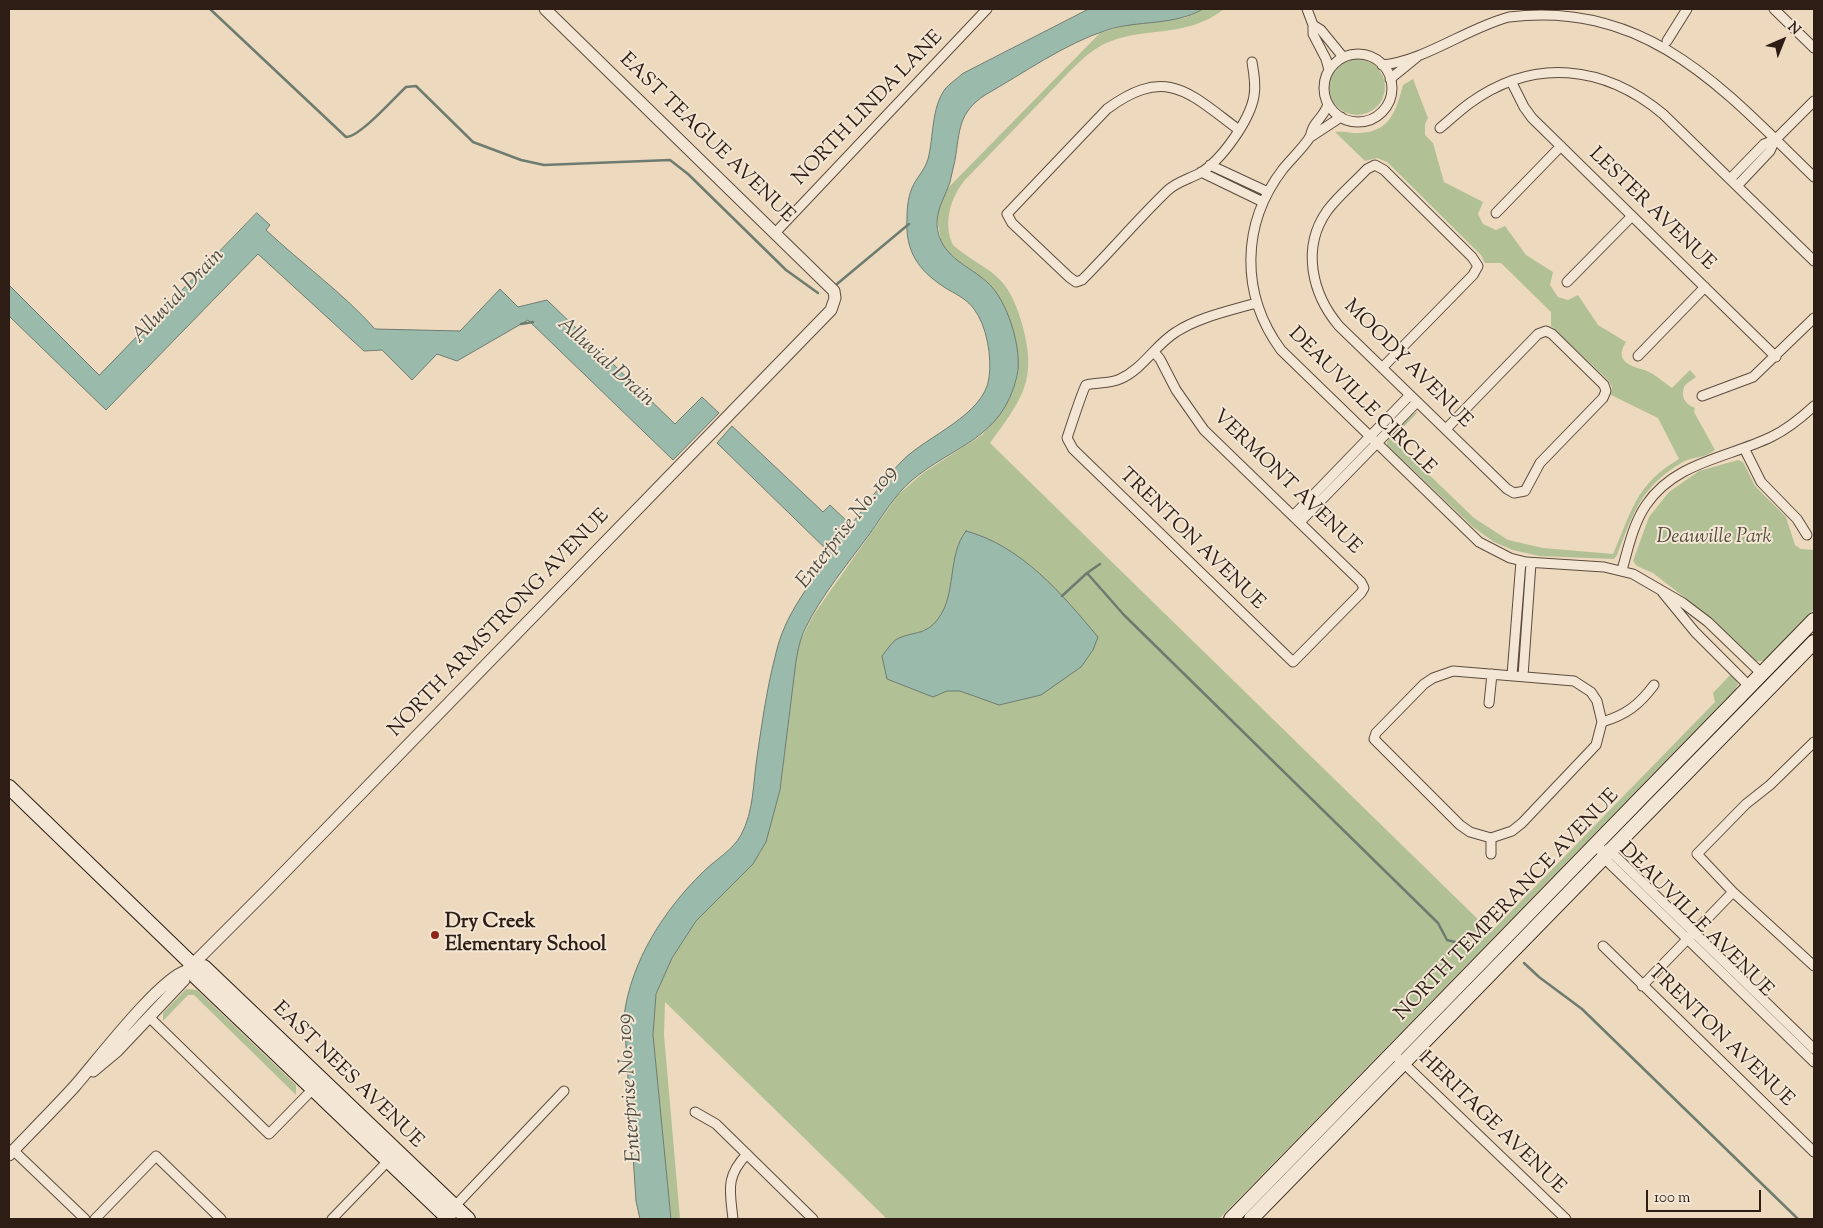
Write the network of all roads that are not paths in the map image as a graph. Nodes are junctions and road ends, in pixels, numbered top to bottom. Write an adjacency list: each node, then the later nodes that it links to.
1 (545, 9): 33 (street, EAST TEAGUE AVENUE)
2 (987, 9): 33 (street, NORTH LINDA LANE)
3 (1307, 9): 6 (street)
4 (1687, 9): 7 (street)
5 (1774, 9): 8 (street)
6 (1313, 25): 9 (street); 13 (street)
7 (1667, 41): 10 (street); 22 (street)
8 (1814, 48)
9 (1343, 57): 12 (street); 13 (street)
10 (1417, 57): 12 (street); 14 (street)
11 (1252, 62): 20 (street)
12 (1382, 65): 14 (street)
13 (1329, 70): 17 (street)
14 (1390, 79): 18 (street)
15 (1511, 81): 19 (street); 23 (street, LESTER AVENUE); 27 (street)
16 (1814, 100): 22 (street)
17 (1328, 104): 18 (street); 21 (street, DEAUVILLE CIRCLE)
18 (1341, 117): 21 (street, DEAUVILLE CIRCLE)
19 (1440, 128)
20 (1239, 130): 24 (street); 25 (street)
21 (1309, 138): 29 (street, DEAUVILLE CIRCLE)
22 (1775, 140): 26 (street); 27 (street); 28 (street)
23 (1561, 146): 31 (street); 32 (street, LESTER AVENUE)
24 (1210, 165): 25 (street); 29 (street)
25 (1201, 172): 30 (street)
26 (1814, 177)
27 (1730, 178): 28 (street)
28 (1737, 186): 34 (street)
29 (1268, 192): 30 (street, DEAUVILLE CIRCLE)
30 (1263, 202): 38 (street, DEAUVILLE CIRCLE)
31 (1496, 213)
32 (1632, 216): 35 (street); 36 (street, LESTER AVENUE)
33 (776, 232): 37 (street, EAST TEAGUE AVENUE)
34 (1814, 261)
35 (1567, 282)
36 (1705, 287): 41 (street); 42 (street, LESTER AVENUE)
37 (834, 299): 78 (street, NORTH ARMSTRONG AVENUE)
38 (1256, 303): 40 (street); 48 (street, DEAUVILLE CIRCLE)
39 (1814, 318): 42 (street)
40 (1154, 352): 50 (street, VERMONT AVENUE); 55 (street, TRENTON AVENUE)
41 (1638, 356)
42 (1776, 357): 44 (street)
43 (1382, 368): 43 (street, MOODY AVENUE); 45 (street, MOODY AVENUE)
44 (1702, 396)
45 (1414, 398): 47 (street, MOODY AVENUE); 48 (street)
46 (1814, 406): 49 (street)
47 (1446, 429): 47 (street, MOODY AVENUE)
48 (1373, 441): 50 (street); 52 (street, DEAUVILLE CIRCLE)
49 (1744, 448): 51 (street); 54 (street)
50 (1297, 518): 55 (street, VERMONT AVENUE)
51 (1807, 535)
52 (1521, 561): 53 (street, DEAUVILLE CIRCLE); 61 (street)
53 (1531, 563): 54 (street, DEAUVILLE CIRCLE); 62 (street)
54 (1622, 570): 56 (street, DEAUVILLE CIRCLE)
55 (1364, 588)
56 (1659, 589): 60 (street, DEAUVILLE CIRCLE); 64 (street, DEAUVILLE CIRCLE)
57 (1814, 620): 60 (main road, NORTH TEMPERANCE AVENUE)
58 (1814, 642): 68 (main road, NORTH TEMPERANCE AVENUE)
59 (1492, 674): 61 (street); 65 (street); 70 (street)
60 (1762, 674): 64 (main road, NORTH TEMPERANCE AVENUE); 68 (main road)
61 (1512, 675): 62 (street)
62 (1523, 676): 66 (street)
63 (1654, 685): 66 (street)
64 (1750, 687): 71 (main road, NORTH TEMPERANCE AVENUE)
65 (1489, 703)
66 (1602, 722): 70 (street)
67 (1814, 742): 74 (street)
68 (1695, 765): 73 (main road, NORTH TEMPERANCE AVENUE)
69 (9, 787): 78 (main road, EAST NEES AVENUE)
70 (1491, 838): 72 (street)
71 (1598, 843): 73 (street, DEAUVILLE AVENUE); 82 (main road, NORTH TEMPERANCE AVENUE)
72 (1491, 854)
73 (1607, 854): 75 (street, DEAUVILLE AVENUE); 84 (main road, NORTH TEMPERANCE AVENUE)
74 (1733, 892): 75 (street); 77 (street)
75 (1690, 935): 79 (street); 81 (street, DEAUVILLE AVENUE); 83 (street, DEAUVILLE AVENUE)
76 (1603, 946): 79 (street, TRENTON AVENUE)
77 (1814, 966)
78 (191, 967): 80 (street, NORTH ARMSTRONG AVENUE); 85 (street, NORTH ARMSTRONG AVENUE); 86 (main road, EAST NEES AVENUE); 92 (main road, EAST NEES AVENUE)
79 (1642, 986): 89 (street, TRENTON AVENUE)
80 (149, 1017): 85 (street, NORTH ARMSTRONG AVENUE); 86 (street)
81 (1814, 1048)
82 (1393, 1053): 84 (street, HERITAGE AVENUE); 102 (main road, NORTH TEMPERANCE AVENUE)
83 (1814, 1062)
84 (1404, 1064): 103 (main road, NORTH TEMPERANCE AVENUE); 104 (street, HERITAGE AVENUE)
85 (76, 1084): 90 (street, NORTH ARMSTRONG AVENUE)
86 (312, 1090): 92 (main road); 93 (main road, EAST NEES AVENUE)
87 (564, 1091): 94 (street)
88 (695, 1112): 91 (street)
89 (1812, 1147)
90 (11, 1152): 95 (street)
91 (747, 1154): 100 (street); 101 (street)
92 (404, 1160): 94 (main road, EAST NEES AVENUE)
93 (387, 1162): 94 (main road, EAST NEES AVENUE); 98 (street)
94 (452, 1213): 99 (main road, EAST NEES AVENUE)
95 (85, 1219)
96 (94, 1219): 97 (street)
97 (221, 1219)
98 (332, 1219)
99 (468, 1219)
100 (733, 1219)
101 (813, 1219)
102 (1231, 1219)
103 (1251, 1219)
104 (1566, 1219)

